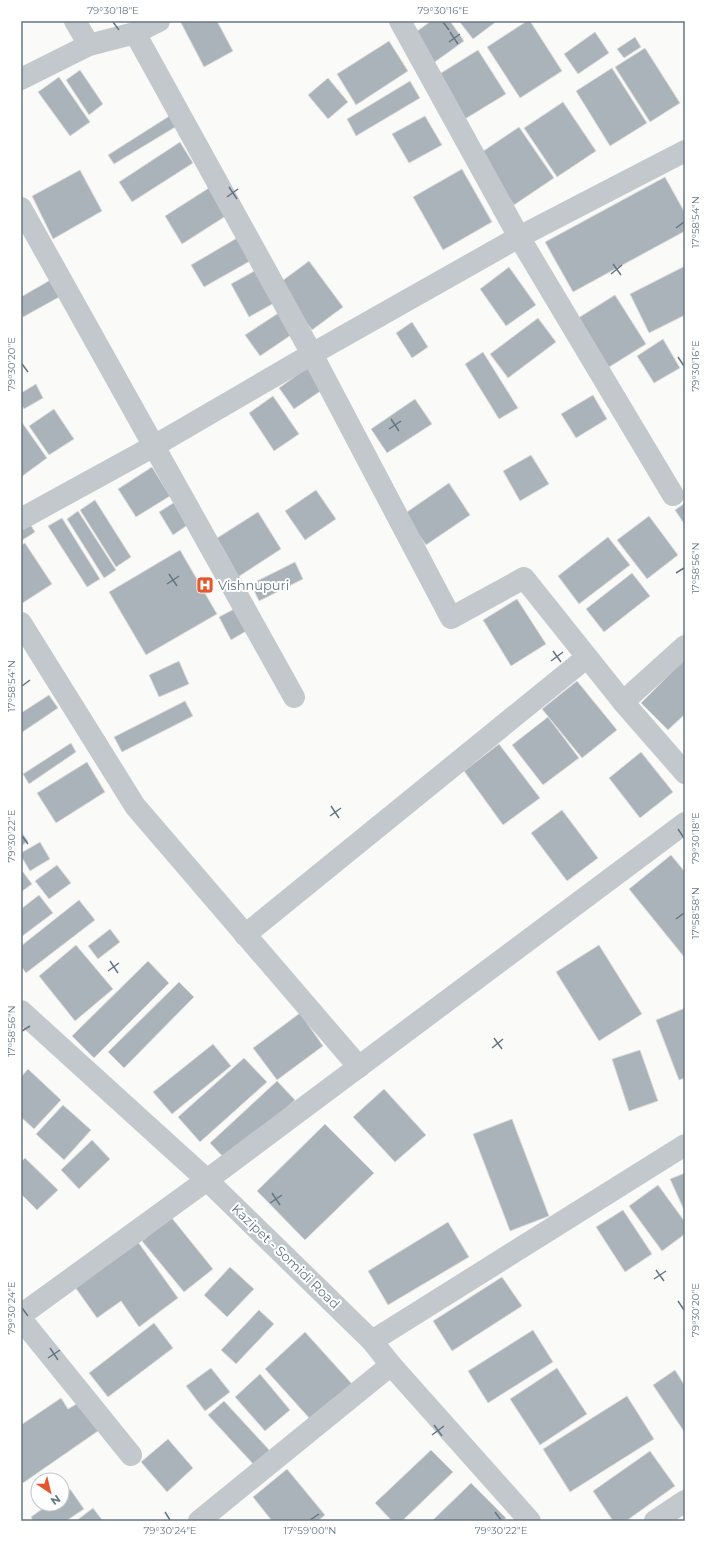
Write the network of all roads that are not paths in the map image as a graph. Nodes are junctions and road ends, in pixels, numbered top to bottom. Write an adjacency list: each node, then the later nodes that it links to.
1 (75, 21): 5 (street)
2 (159, 21): 4 (street)
3 (400, 21): 9 (street)
4 (135, 32): 5 (street); 10 (street)
5 (89, 45): 6 (street)
6 (21, 79)
7 (685, 151): 9 (street)
8 (21, 208): 11 (street)
9 (519, 237): 10 (street); 12 (street)
10 (312, 354): 11 (street); 16 (street)
11 (154, 446): 13 (street); 17 (street)
12 (673, 495)
13 (21, 519)
14 (21, 622): 21 (street)
15 (685, 646): 18 (street)
16 (586, 658): 18 (street); 21 (street)
17 (294, 697)
18 (623, 702): 19 (street)
19 (685, 773)
20 (685, 823): 23 (street)
21 (245, 935): 23 (street)
22 (21, 1011): 25 (street, Kazipet - Somidi Road)
23 (359, 1067): 25 (street)
24 (685, 1146): 28 (street)
25 (207, 1180): 26 (street); 28 (street, Kazipet - Somidi Road)
26 (21, 1315)
27 (21, 1318): 30 (street)
28 (372, 1341): 29 (street, Kazipet - Somidi Road)
29 (392, 1365): 32 (street); 33 (street, Kazipet - Somidi Road)
30 (131, 1455)
31 (685, 1501): 34 (street)
32 (199, 1521)
33 (530, 1521)
34 (655, 1521)

